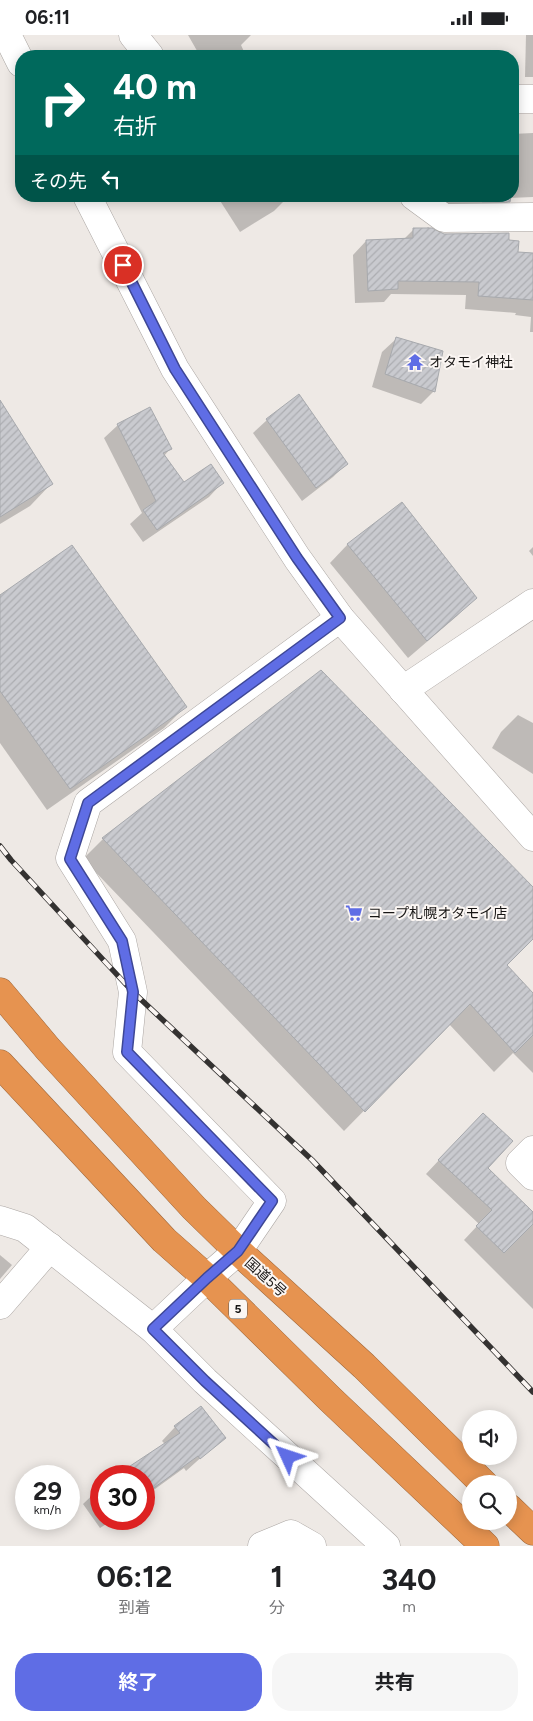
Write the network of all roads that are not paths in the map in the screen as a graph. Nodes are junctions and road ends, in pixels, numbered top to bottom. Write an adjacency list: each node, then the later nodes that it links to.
1 (8, 35): 3 (street)
2 (133, 35): 4 (street)
3 (15, 50)
4 (145, 50)
5 (519, 99): 6 (street)
6 (533, 99)
7 (91, 202): 11 (street)
8 (422, 202): 9 (street)
9 (533, 217)
10 (533, 603): 12 (street)
11 (340, 618): 12 (street); 20 (street)
12 (403, 691): 13 (street)
13 (533, 837)
14 (0, 993): 20 (highway, 国道5号)
15 (0, 1064): 21 (highway, 5)
16 (533, 1150): 17 (street)
17 (533, 1176)
18 (0, 1220): 19 (street)
19 (50, 1247): 22 (street); 23 (street)
20 (238, 1251): 21 (street); 24 (highway, 国道5号)
21 (207, 1278): 23 (street); 30 (highway, 5)
22 (0, 1305)
23 (153, 1329): 29 (street)
24 (475, 1475)
25 (517, 1516): 26 (highway)
26 (533, 1531)
27 (262, 1546): 28 (street)
28 (312, 1546)
29 (386, 1546)
30 (485, 1546)

